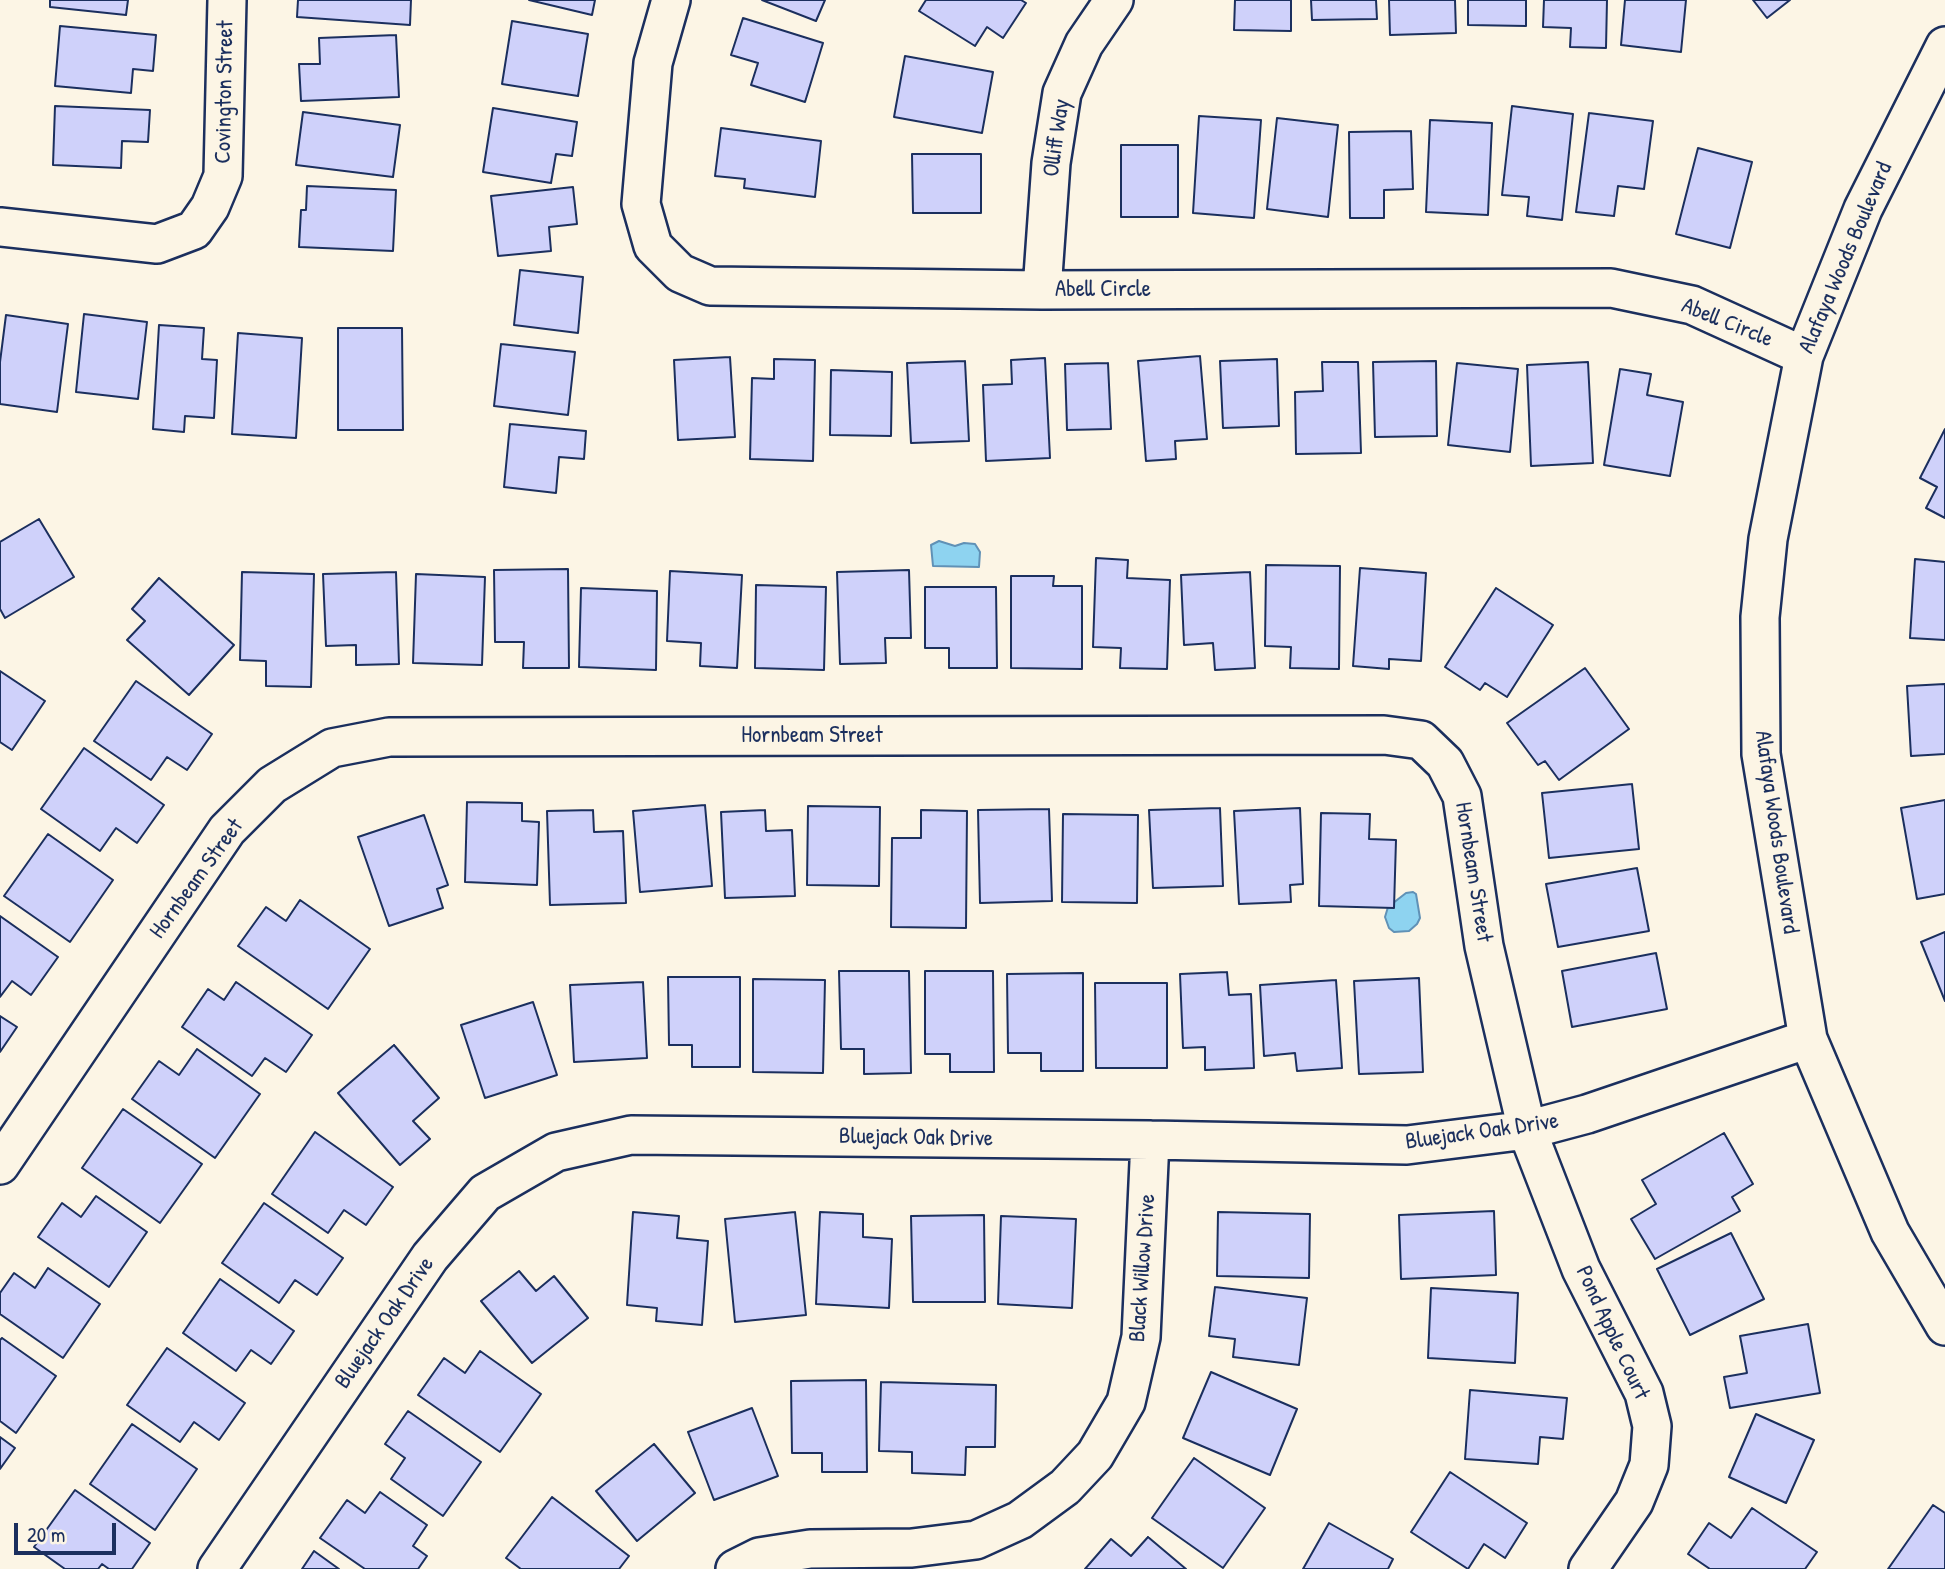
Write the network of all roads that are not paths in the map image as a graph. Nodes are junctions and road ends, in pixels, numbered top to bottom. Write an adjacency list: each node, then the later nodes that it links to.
1 (227, 0): 5 (street, Covington Street)
2 (671, 0): 6 (street, Abell Circle)
3 (1114, 0): 6 (street, Olliff Way)
4 (1945, 46): 7 (street, Alafaya Woods Boulevard)
5 (0, 227)
6 (1042, 290): 7 (street, Abell Circle)
7 (1804, 356): 8 (street, Alafaya Woods Boulevard)
8 (1808, 1039): 9 (street, Bluejack Oak Drive); 12 (street, Alafaya Woods Boulevard)
9 (1527, 1130): 10 (street, Bluejack Oak Drive); 11 (street, Hornbeam Street); 16 (street, Pond Apple Court)
10 (1150, 1140): 13 (street, Black Willow Drive); 14 (street, Bluejack Oak Drive)
11 (0, 1165)
12 (1945, 1326)
13 (912, 1558): 15 (street, Black Willow Drive)
14 (217, 1569)
15 (735, 1569)
16 (1588, 1569)

